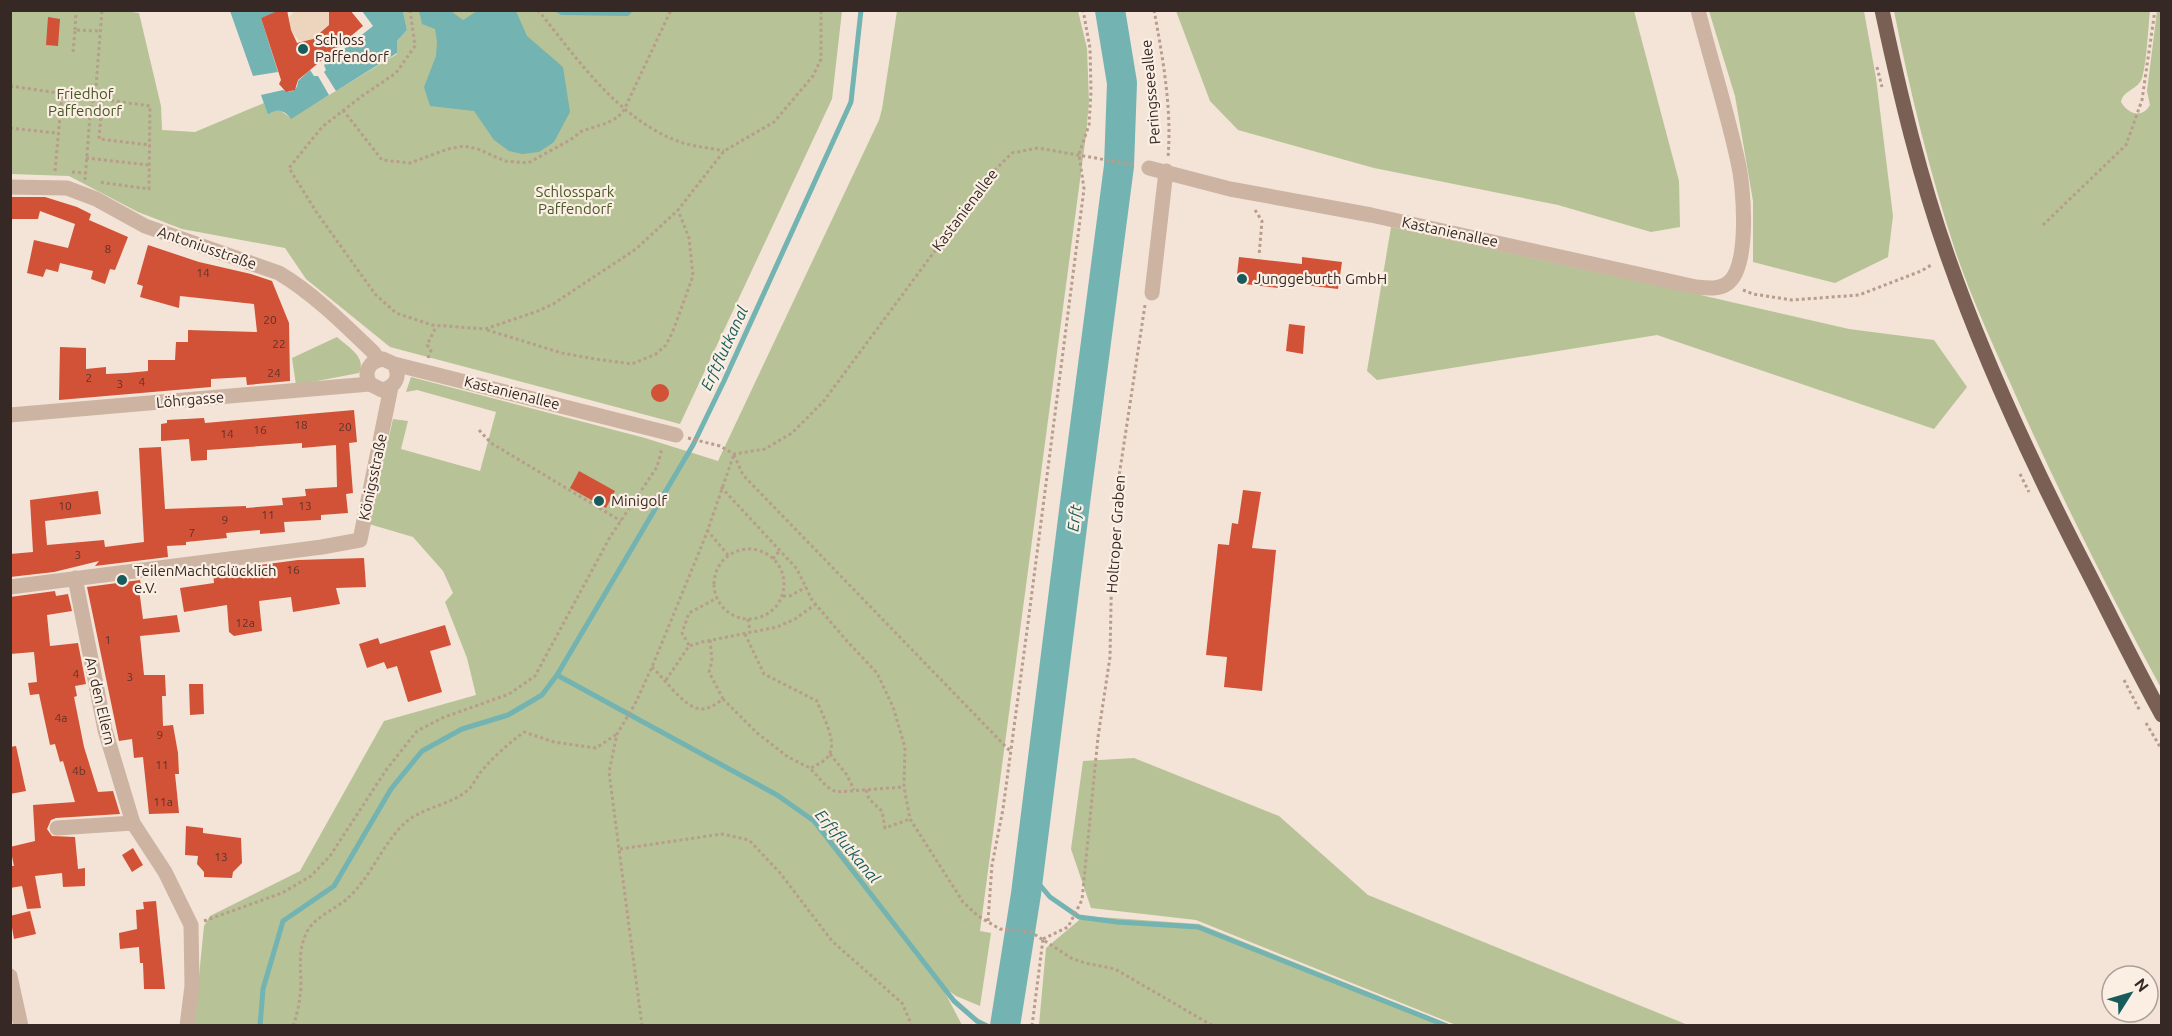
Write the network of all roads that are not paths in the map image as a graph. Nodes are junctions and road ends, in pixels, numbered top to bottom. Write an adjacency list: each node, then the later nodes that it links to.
1 (1698, 10): 4 (street, Kastanienallee)
2 (1882, 10): 15 (main road)
3 (1149, 168): 4 (street, Kastanienallee)
4 (1166, 171): 6 (street)
5 (10, 187): 7 (street, Antoniusstraße)
6 (1152, 293)
7 (378, 360): 8 (street); 9 (street)
8 (394, 364): 10 (street); 12 (street, Kastanienallee)
9 (370, 384): 10 (street); 11 (street, Löhrgasse)
10 (391, 387): 13 (street, Königsstraße)
11 (10, 415)
12 (671, 434)
13 (75, 578): 14 (street, Königsstraße); 16 (street, An den Ellern)
14 (10, 587)
15 (2162, 715)
16 (133, 822): 17 (street); 20 (street, An den Ellern)
17 (57, 828)
18 (10, 976): 19 (street)
19 (21, 1026)
20 (187, 1026)

